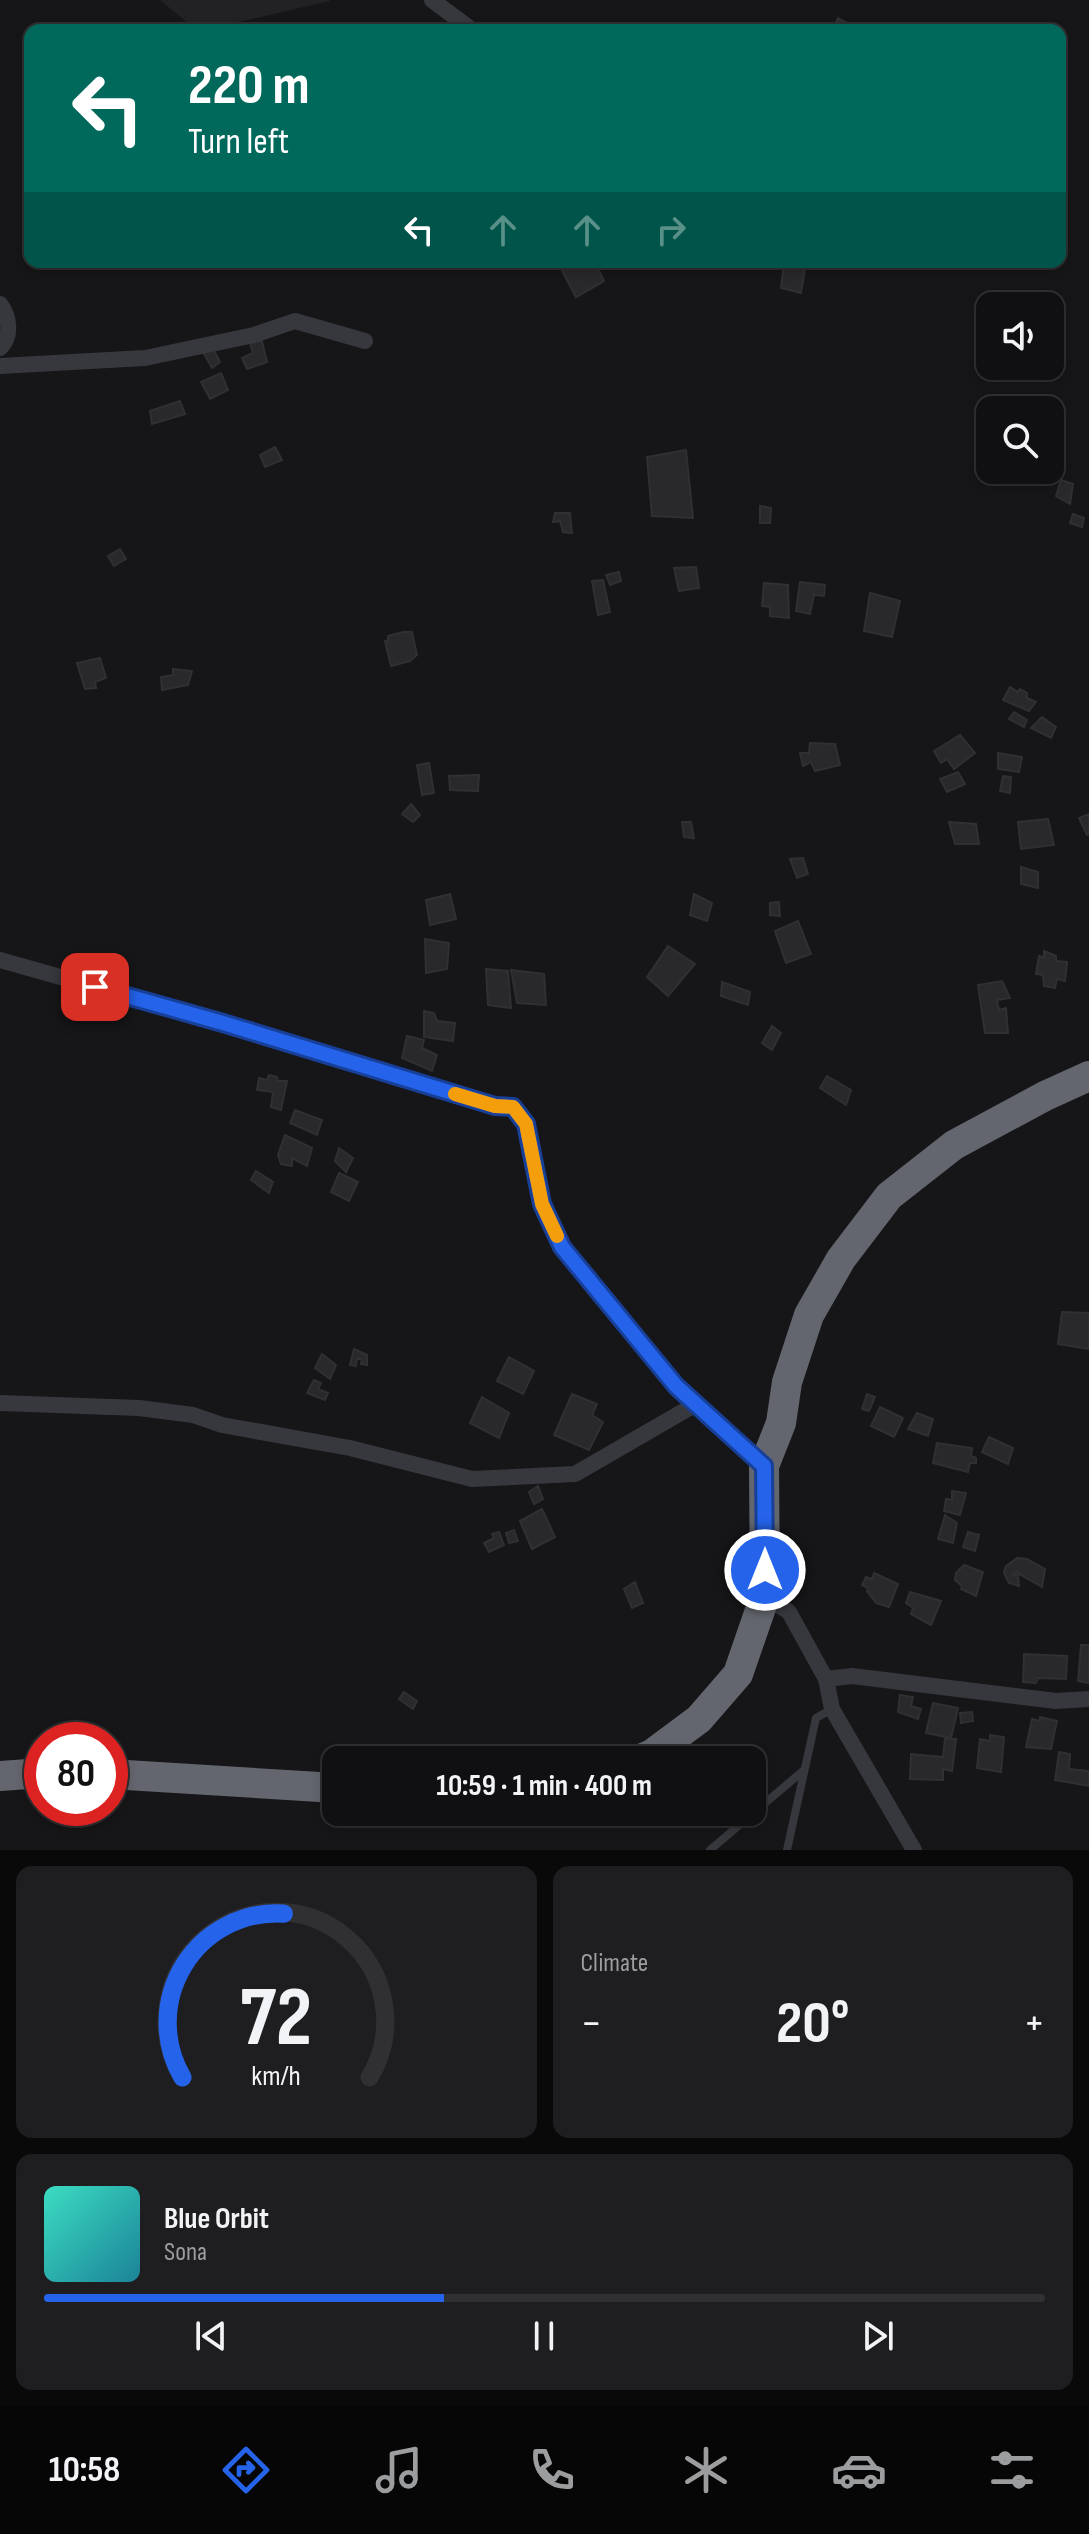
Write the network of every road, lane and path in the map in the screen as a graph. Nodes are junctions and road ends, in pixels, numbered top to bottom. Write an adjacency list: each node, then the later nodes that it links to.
1 (432, 0): 2 (street)
2 (464, 24)
3 (0, 304): 5 (street)
4 (365, 341): 6 (street)
5 (0, 348)
6 (0, 366)
7 (0, 960): 10 (street)
8 (1089, 1076): 11 (highway)
9 (0, 1403): 10 (street)
10 (696, 1404): 11 (street)
11 (764, 1466): 12 (highway)
12 (765, 1596): 13 (street); 16 (highway)
13 (826, 1679): 14 (street); 15 (street)
14 (1089, 1699)
15 (832, 1709): 17 (lane); 24 (street)
16 (663, 1746)
17 (805, 1770): 22 (lane); 23 (lane)
18 (24, 1774): 20 (highway)
19 (128, 1775): 21 (highway)
20 (0, 1776)
21 (322, 1787)
22 (710, 1850)
23 (787, 1850)
24 (914, 1850)

